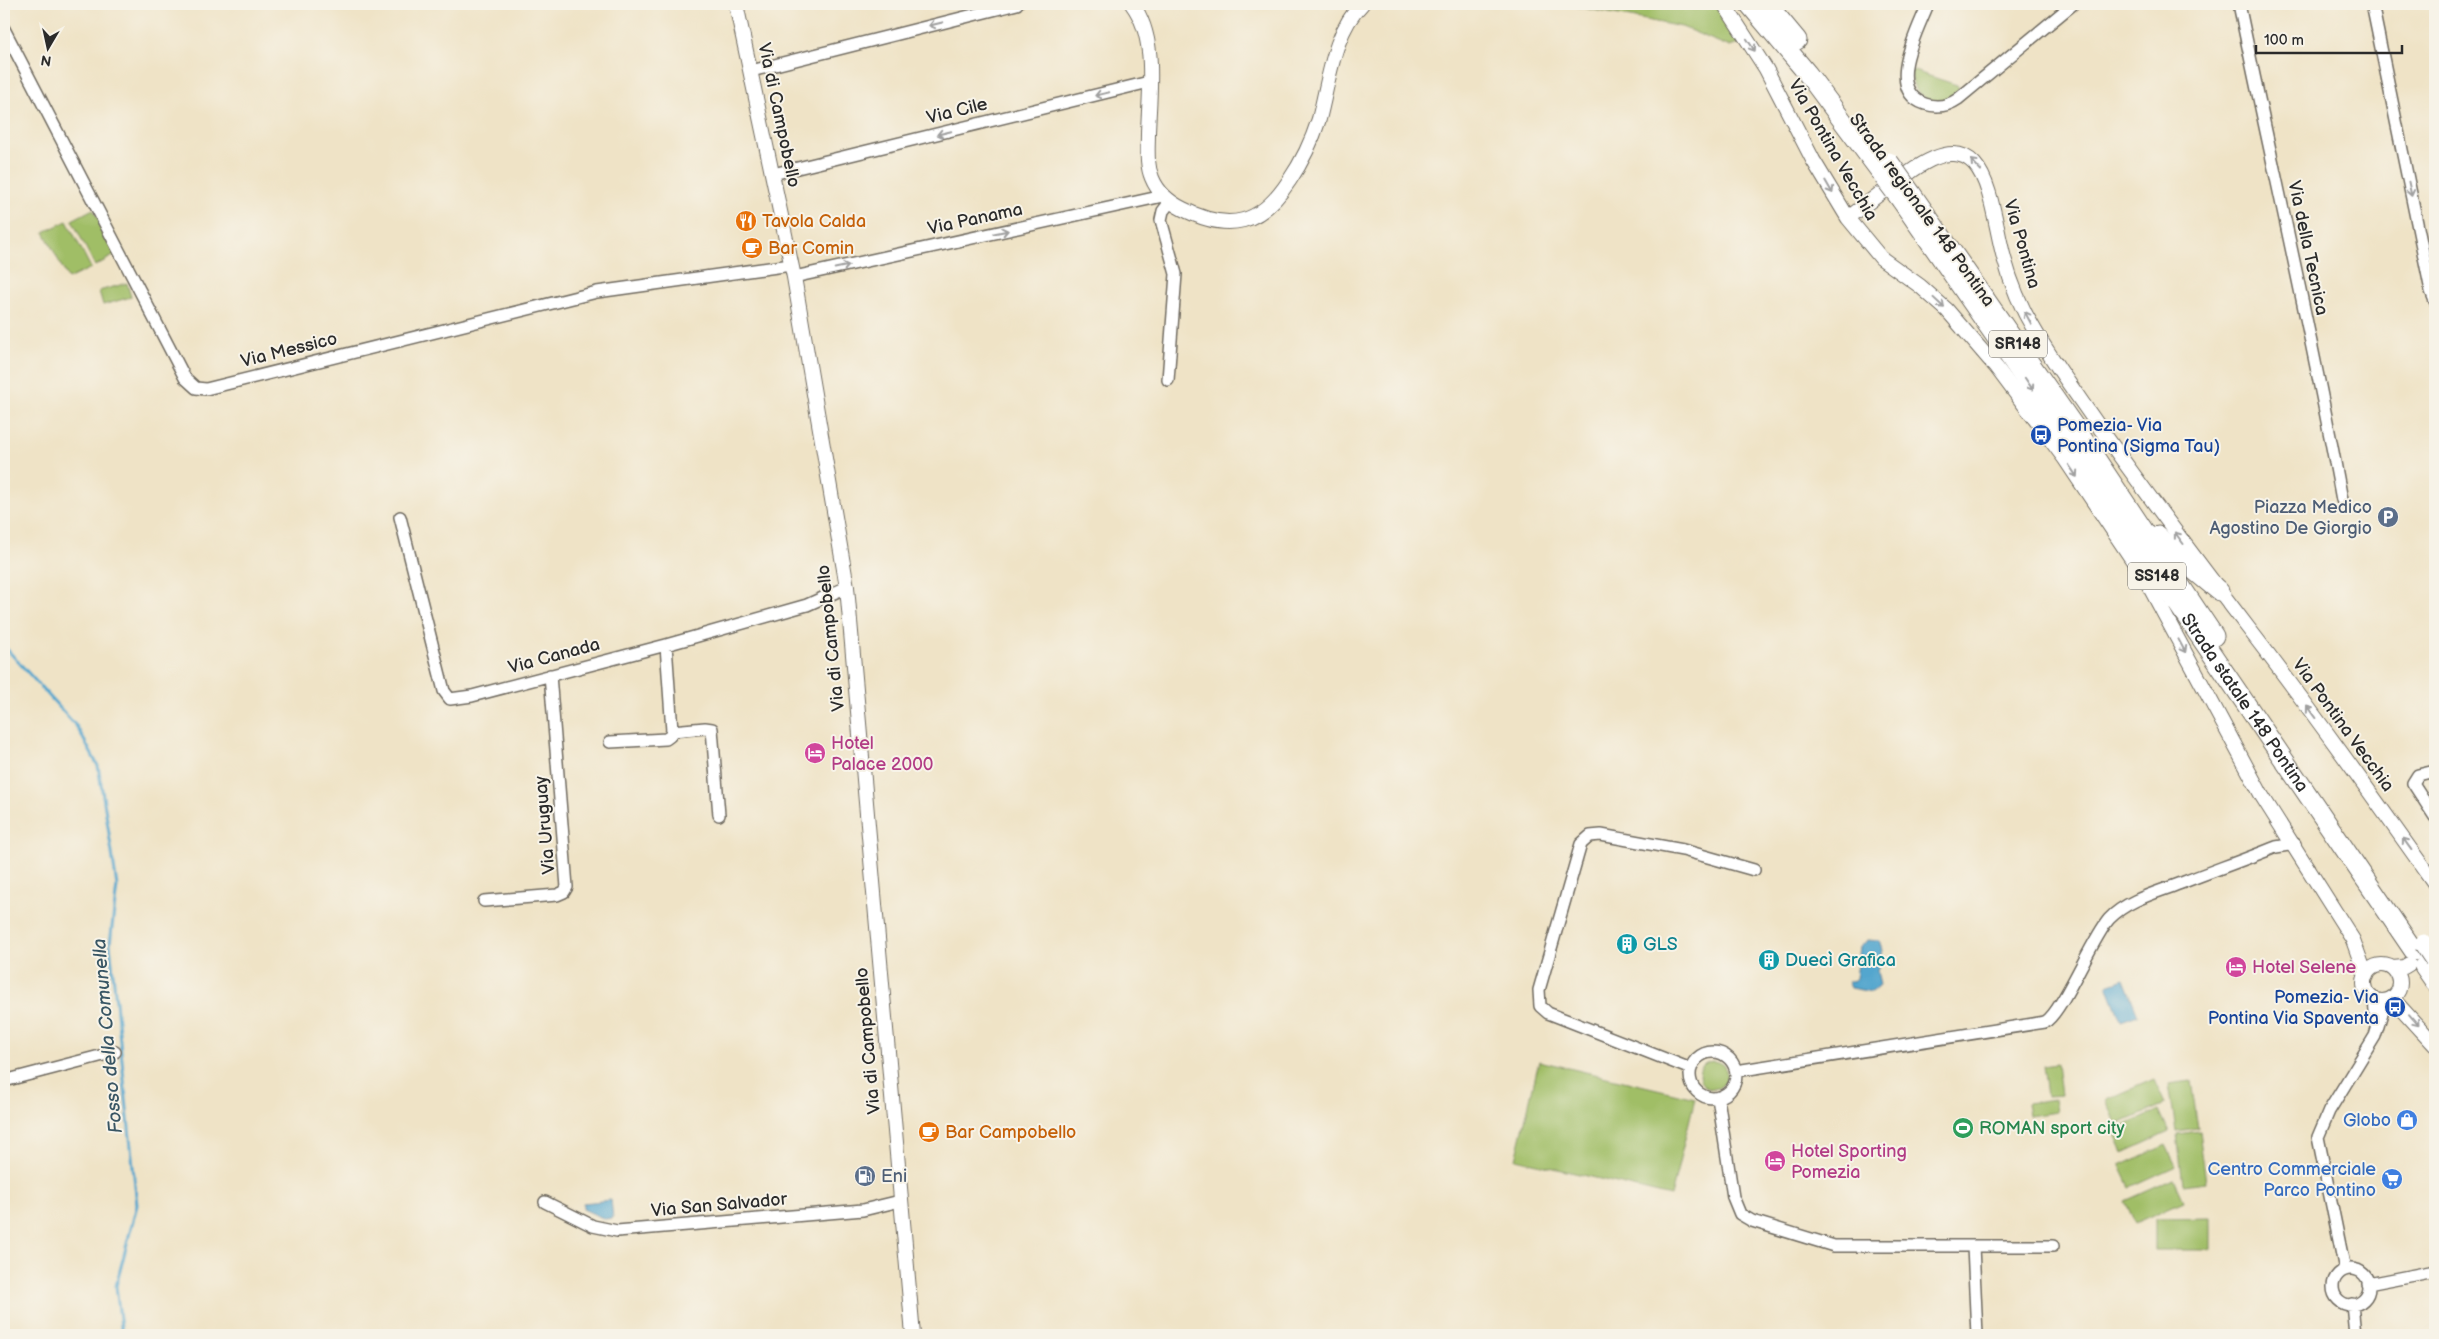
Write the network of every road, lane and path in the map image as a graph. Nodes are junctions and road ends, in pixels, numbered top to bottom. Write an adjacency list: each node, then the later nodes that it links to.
1 (736, 4): 15 (street, Via di Campobello)
2 (1018, 4): 15 (street, one-way to 15)
3 (1132, 4): 16 (street)
4 (1362, 4): 22 (street)
5 (1724, 4): 23 (street, Via Pontina Vecchia, one-way to 23)
6 (1749, 4): 17 (highway, Strada regionale 148 Pontina / SR148)
7 (1767, 4): 14 (highway, Strada regionale 148 Pontina / SR148)
8 (1774, 4): 14 (highway)
9 (1928, 4): 10 (street)
10 (2073, 4)
11 (2240, 4): 29 (street, Via della Tecnica)
12 (2372, 4): 25 (street, one-way to 25)
13 (4, 29): 24 (street, Via Messico)
14 (1816, 64): 17 (highway, Strada regionale 148 Pontina / SR148)
15 (751, 71): 19 (street, Via di Campobello)
16 (1149, 82): 19 (street, Via Cile, one-way to 19); 22 (street)
17 (1885, 167): 21 (highway, Strada regionale 148 Pontina / SR148, bridge)
18 (1909, 173): 33 (street, Via Pontina, one-way to 18)
19 (773, 174): 24 (street, Via di Campobello)
20 (1882, 192): 23 (street)
21 (1906, 196): 27 (highway, Strada regionale 148 Pontina / SR148); 31 (highway, Strada statale 148 Pontina / SS148, one-way to 31)
22 (1167, 199): 24 (street, Via Panama, one-way to 22); 26 (street)
23 (1848, 218): 28 (street, Via Pontina Vecchia, one-way to 28)
24 (793, 271): 32 (street, Via di Campobello)
25 (2435, 301)
26 (1168, 380)
27 (2121, 497): 33 (highway); 45 (highway, Strada statale 148 Pontina / SS148)
28 (2092, 498): 31 (highway); 41 (street, Via Pontina Vecchia, one-way to 41)
29 (2342, 500)
30 (400, 516): 35 (street, Via Canada)
31 (2160, 580): 45 (highway, Strada statale 148 Pontina / SS148)
32 (847, 587): 34 (street, Via Canada); 55 (street, Via di Campobello)
33 (2218, 591): 43 (street, Via Pontina Vecchia, one-way to 33)
34 (666, 645): 35 (street, Via Canada); 36 (street)
35 (550, 675): 44 (street, Via Uruguay)
36 (672, 731): 37 (street); 39 (street)
37 (610, 742)
38 (2435, 771): 40 (street)
39 (719, 815)
40 (2435, 817)
41 (2300, 848): 46 (street); 52 (street)
42 (1754, 870): 51 (street)
43 (2435, 884)
44 (484, 901)
45 (2415, 962): 46 (street); 47 (highway, Strada statale 148 Pontina / SS148); 48 (street)
46 (2368, 973): 48 (street)
47 (2435, 982)
48 (2384, 999): 49 (street, one-way to 49); 59 (street)
49 (2435, 1045)
50 (115, 1052): 53 (street)
51 (1690, 1069): 52 (street); 54 (street)
52 (1736, 1072): 54 (street)
53 (4, 1081)
54 (1718, 1098): 57 (street)
55 (900, 1201): 56 (street, Via San Salvador); 63 (street, Via di Campobello)
56 (545, 1202)
57 (1973, 1246): 58 (street); 64 (street)
58 (2053, 1246)
59 (2345, 1270): 61 (street); 62 (street)
60 (2435, 1271): 61 (street)
61 (2368, 1284): 62 (street)
62 (2352, 1304): 65 (street)
63 (913, 1335)
64 (1977, 1335)
65 (2355, 1335)

